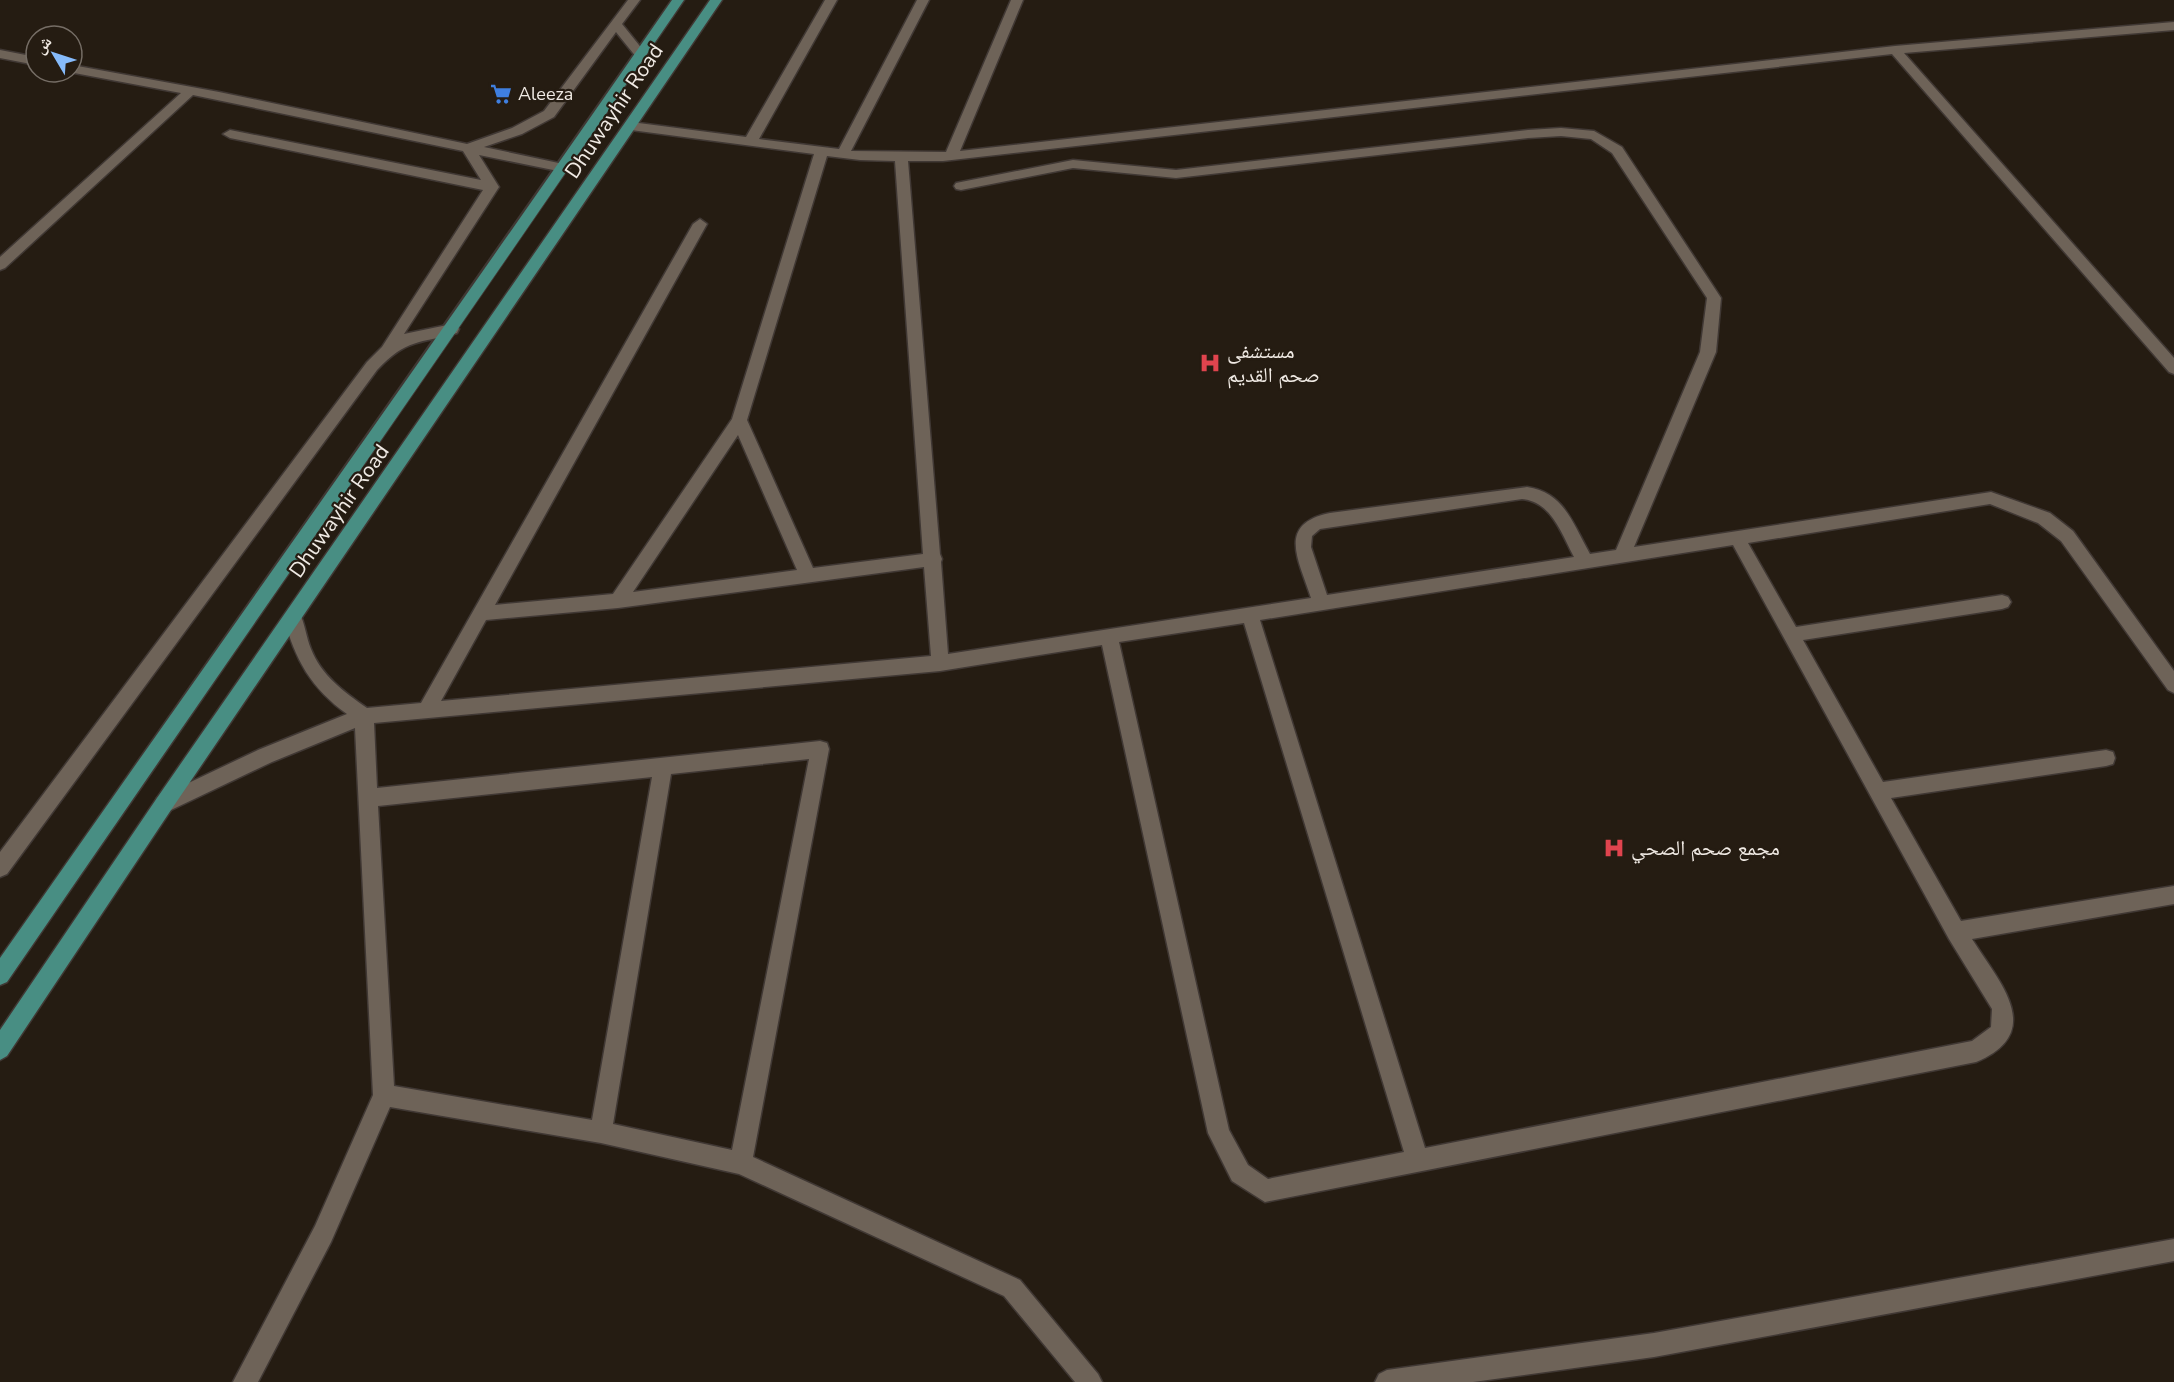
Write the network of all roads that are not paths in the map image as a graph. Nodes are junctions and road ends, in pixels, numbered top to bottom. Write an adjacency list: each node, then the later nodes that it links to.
1 (634, 0): 7 (street)
2 (678, 0): 11 (main road, Dhuwayhir Road)
3 (716, 0): 15 (main road, Dhuwayhir Road)
4 (831, 0): 17 (street)
5 (923, 0): 20 (street)
6 (1017, 0): 21 (street)
7 (616, 24): 11 (street); 18 (street)
8 (2174, 26): 9 (street)
9 (1895, 50): 21 (street); 30 (street)
10 (0, 54): 12 (street)
11 (641, 55): 23 (main road, Dhuwayhir Road)
12 (24, 59)
13 (84, 71): 14 (street)
14 (189, 92): 18 (street); 27 (street)
15 (631, 126): 17 (street); 42 (main road, Dhuwayhir Road)
16 (230, 134): 25 (street)
17 (750, 142): 19 (street)
18 (468, 148): 23 (street); 25 (street)
19 (822, 152): 20 (street); 31 (street)
20 (843, 154): 22 (street)
21 (951, 156): 22 (street)
22 (901, 157): 34 (street)
23 (563, 168): 28 (main road, Dhuwayhir Road)
24 (961, 186): 33 (street)
25 (492, 187): 29 (street)
26 (700, 224): 40 (street)
27 (0, 265)
28 (452, 329): 29 (street); 57 (main road, Dhuwayhir Road)
29 (388, 348): 54 (street)
30 (2174, 368)
31 (739, 420): 36 (street); 37 (street)
32 (1737, 538): 33 (street); 43 (street); 46 (street)
33 (1622, 556): 35 (street)
34 (934, 559): 36 (street); 45 (street)
35 (1586, 562): 39 (street); 39 (street)
36 (808, 576): 37 (street)
37 (618, 601): 40 (street)
38 (2002, 602): 43 (street)
39 (1321, 603): 41 (street)
40 (480, 613): 47 (street)
41 (1250, 615): 44 (street); 61 (street)
42 (293, 617): 48 (street); 53 (main road, Dhuwayhir Road)
43 (1791, 635): 51 (street)
44 (1109, 636): 45 (street); 61 (street)
45 (940, 663): 47 (street)
46 (2174, 685)
47 (425, 712): 48 (street)
48 (364, 716): 52 (street); 53 (street)
49 (2106, 758): 51 (street)
50 (663, 767): 52 (street); 60 (street); 62 (street)
51 (1878, 791): 56 (street)
52 (368, 798): 59 (street)
53 (164, 804): 58 (main road, Dhuwayhir Road)
54 (0, 868)
55 (2174, 895): 56 (street)
56 (1956, 932): 61 (street)
57 (0, 975)
58 (0, 1049)
59 (384, 1095): 60 (street); 64 (street)
60 (601, 1131): 62 (street)
61 (1418, 1161)
62 (741, 1162): 65 (street)
63 (2174, 1250): 66 (street)
64 (245, 1382)
65 (1090, 1382)
66 (1387, 1382)

